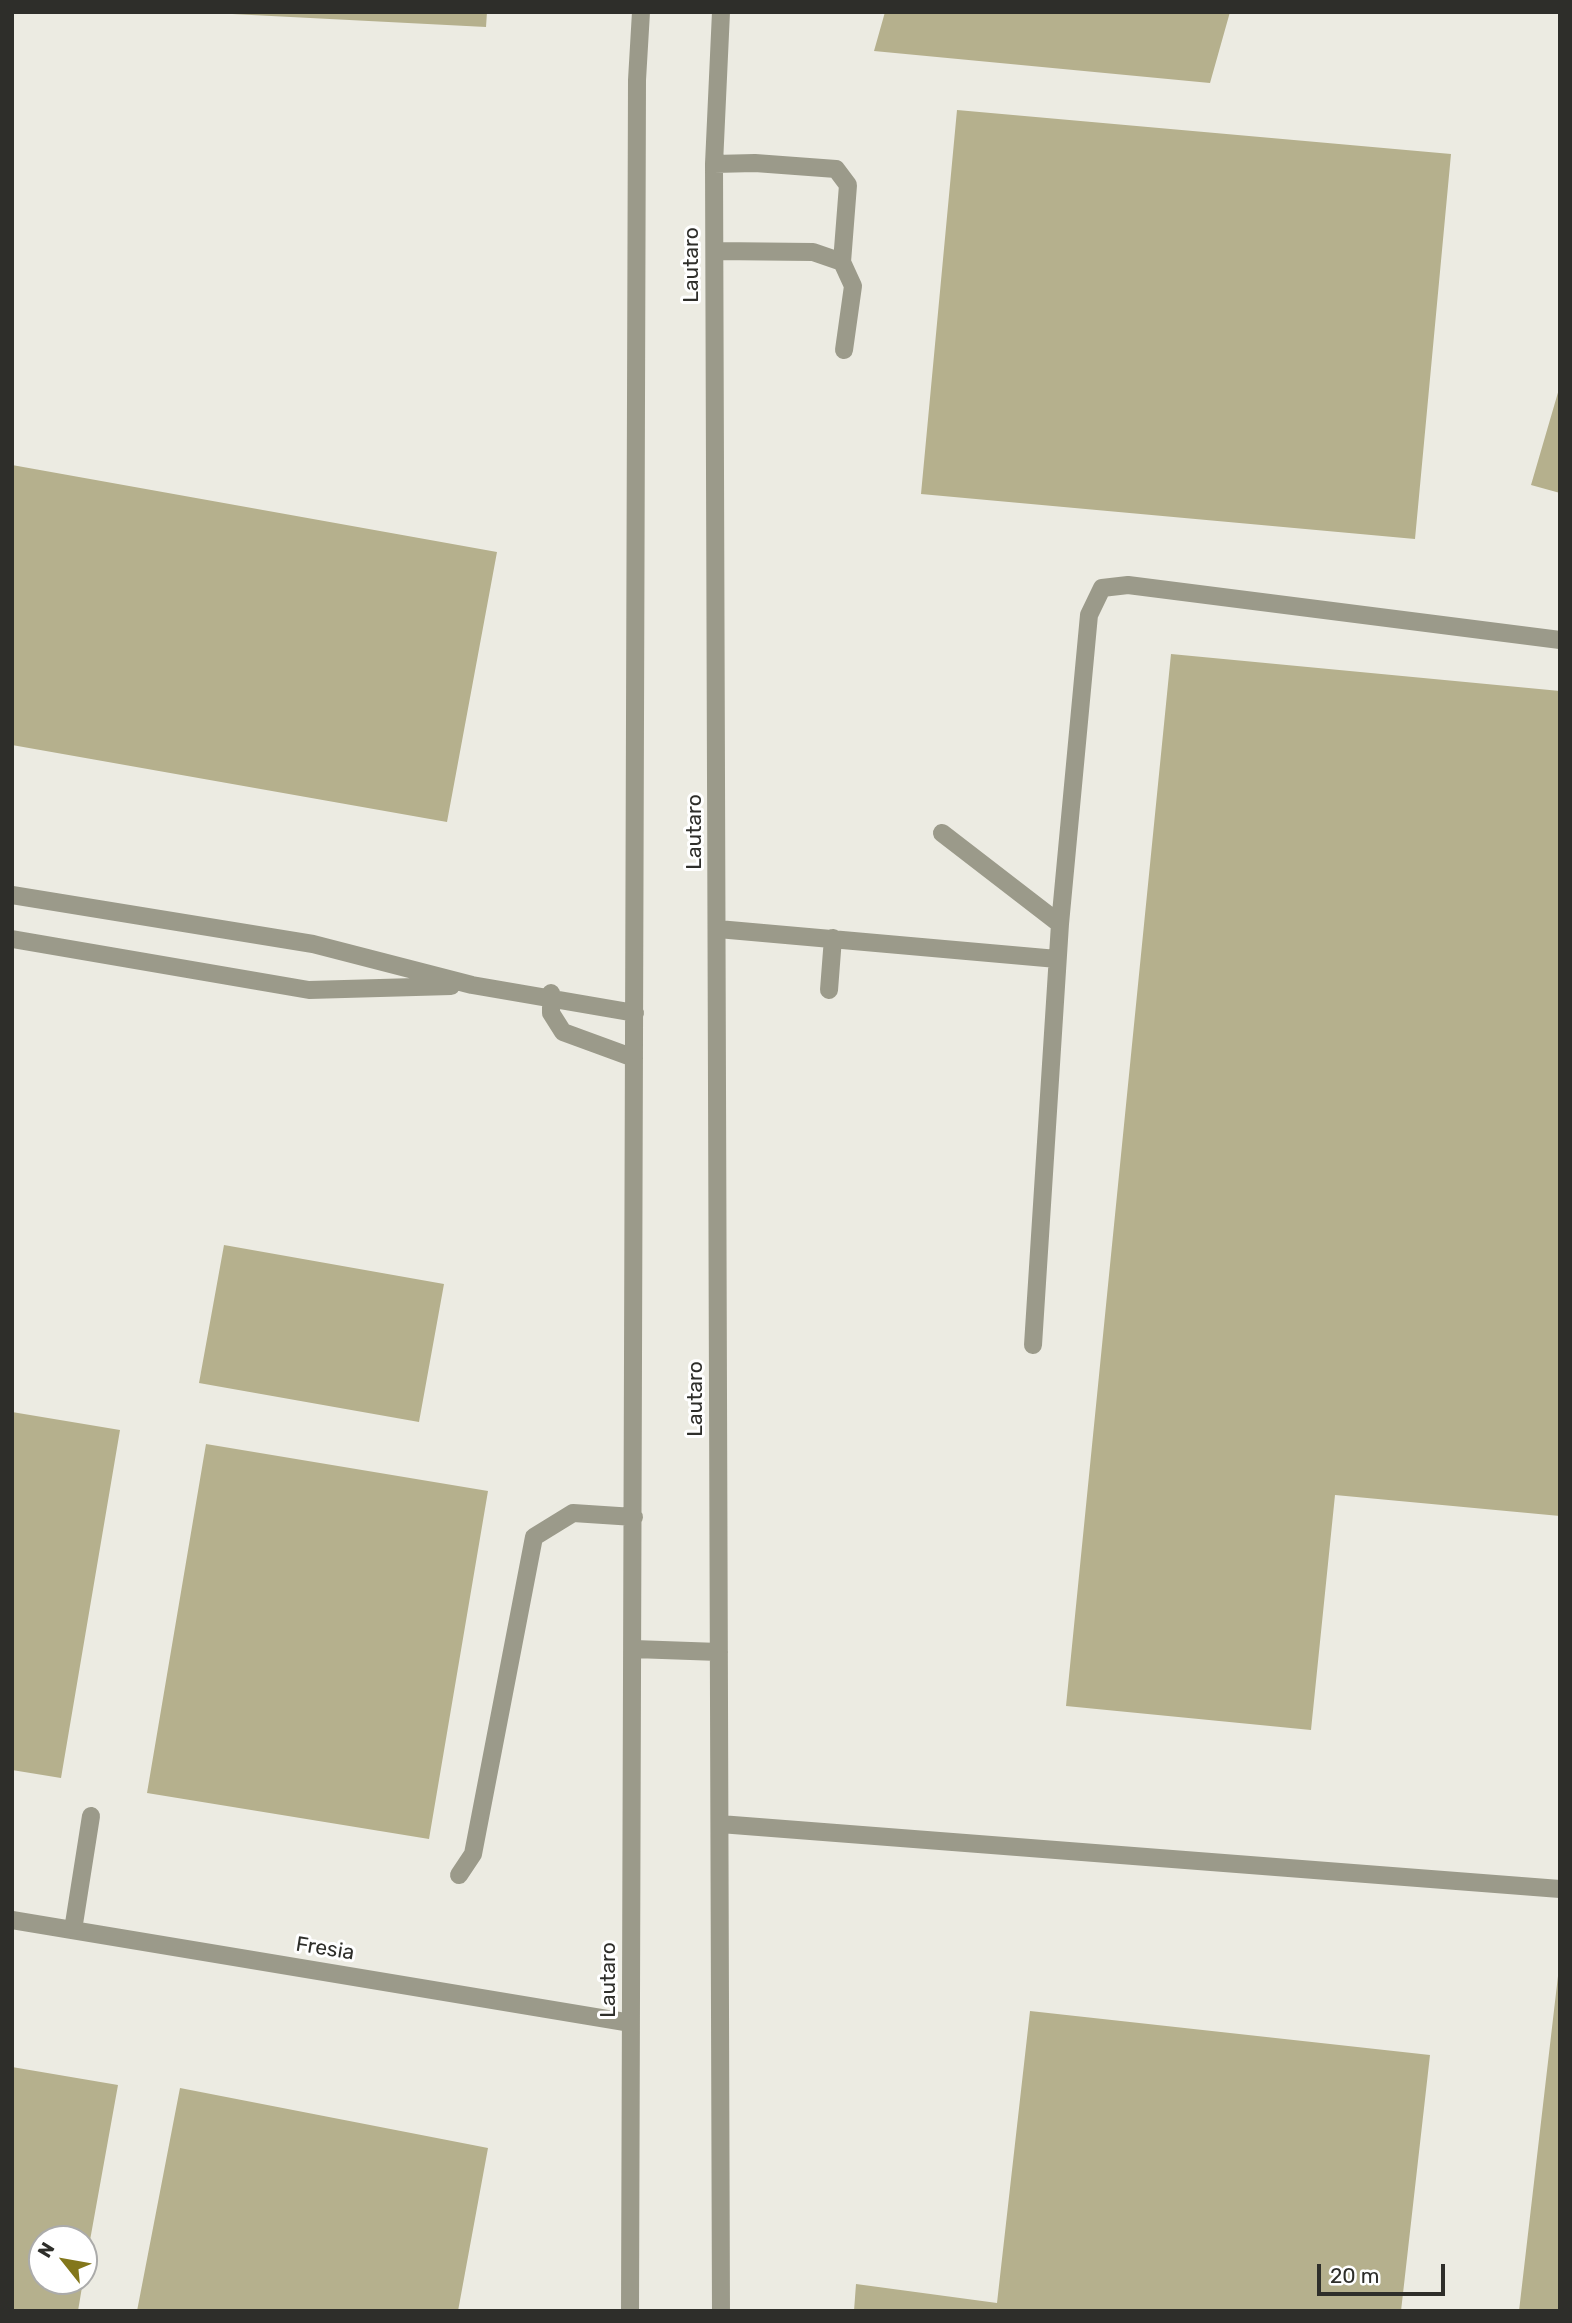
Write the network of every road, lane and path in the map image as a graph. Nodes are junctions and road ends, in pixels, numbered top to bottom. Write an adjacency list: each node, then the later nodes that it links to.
1 (641, 12): 18 (street, Lautaro)
2 (721, 12): 3 (street, Lautaro)
3 (714, 164): 4 (street, Lautaro); 5 (street)
4 (715, 251): 5 (street); 11 (street, Lautaro)
5 (842, 262): 6 (street)
6 (844, 350)
7 (1560, 640): 10 (street)
8 (942, 833): 10 (street)
9 (12, 895): 15 (street)
10 (1060, 924): 14 (street)
11 (718, 929): 12 (street); 23 (street, Lautaro)
12 (833, 938): 14 (street); 16 (street)
13 (12, 940): 15 (street)
14 (1057, 959): 20 (street)
15 (472, 985): 17 (street)
16 (829, 990)
17 (551, 996): 18 (street); 19 (street)
18 (635, 1013): 19 (street, Lautaro)
19 (634, 1058): 21 (street, Lautaro)
20 (1033, 1345)
21 (634, 1517): 22 (street, Lautaro); 26 (street)
22 (634, 1649): 23 (street); 30 (street, Lautaro)
23 (719, 1652): 25 (street, Lautaro)
24 (91, 1816): 29 (street)
25 (720, 1824): 27 (street); 32 (street, Lautaro)
26 (459, 1875)
27 (1560, 1889)
28 (12, 1920): 29 (street, Fresia)
29 (73, 1930): 30 (street, Fresia)
30 (631, 2023): 31 (street, Lautaro)
31 (630, 2311)
32 (721, 2311)

